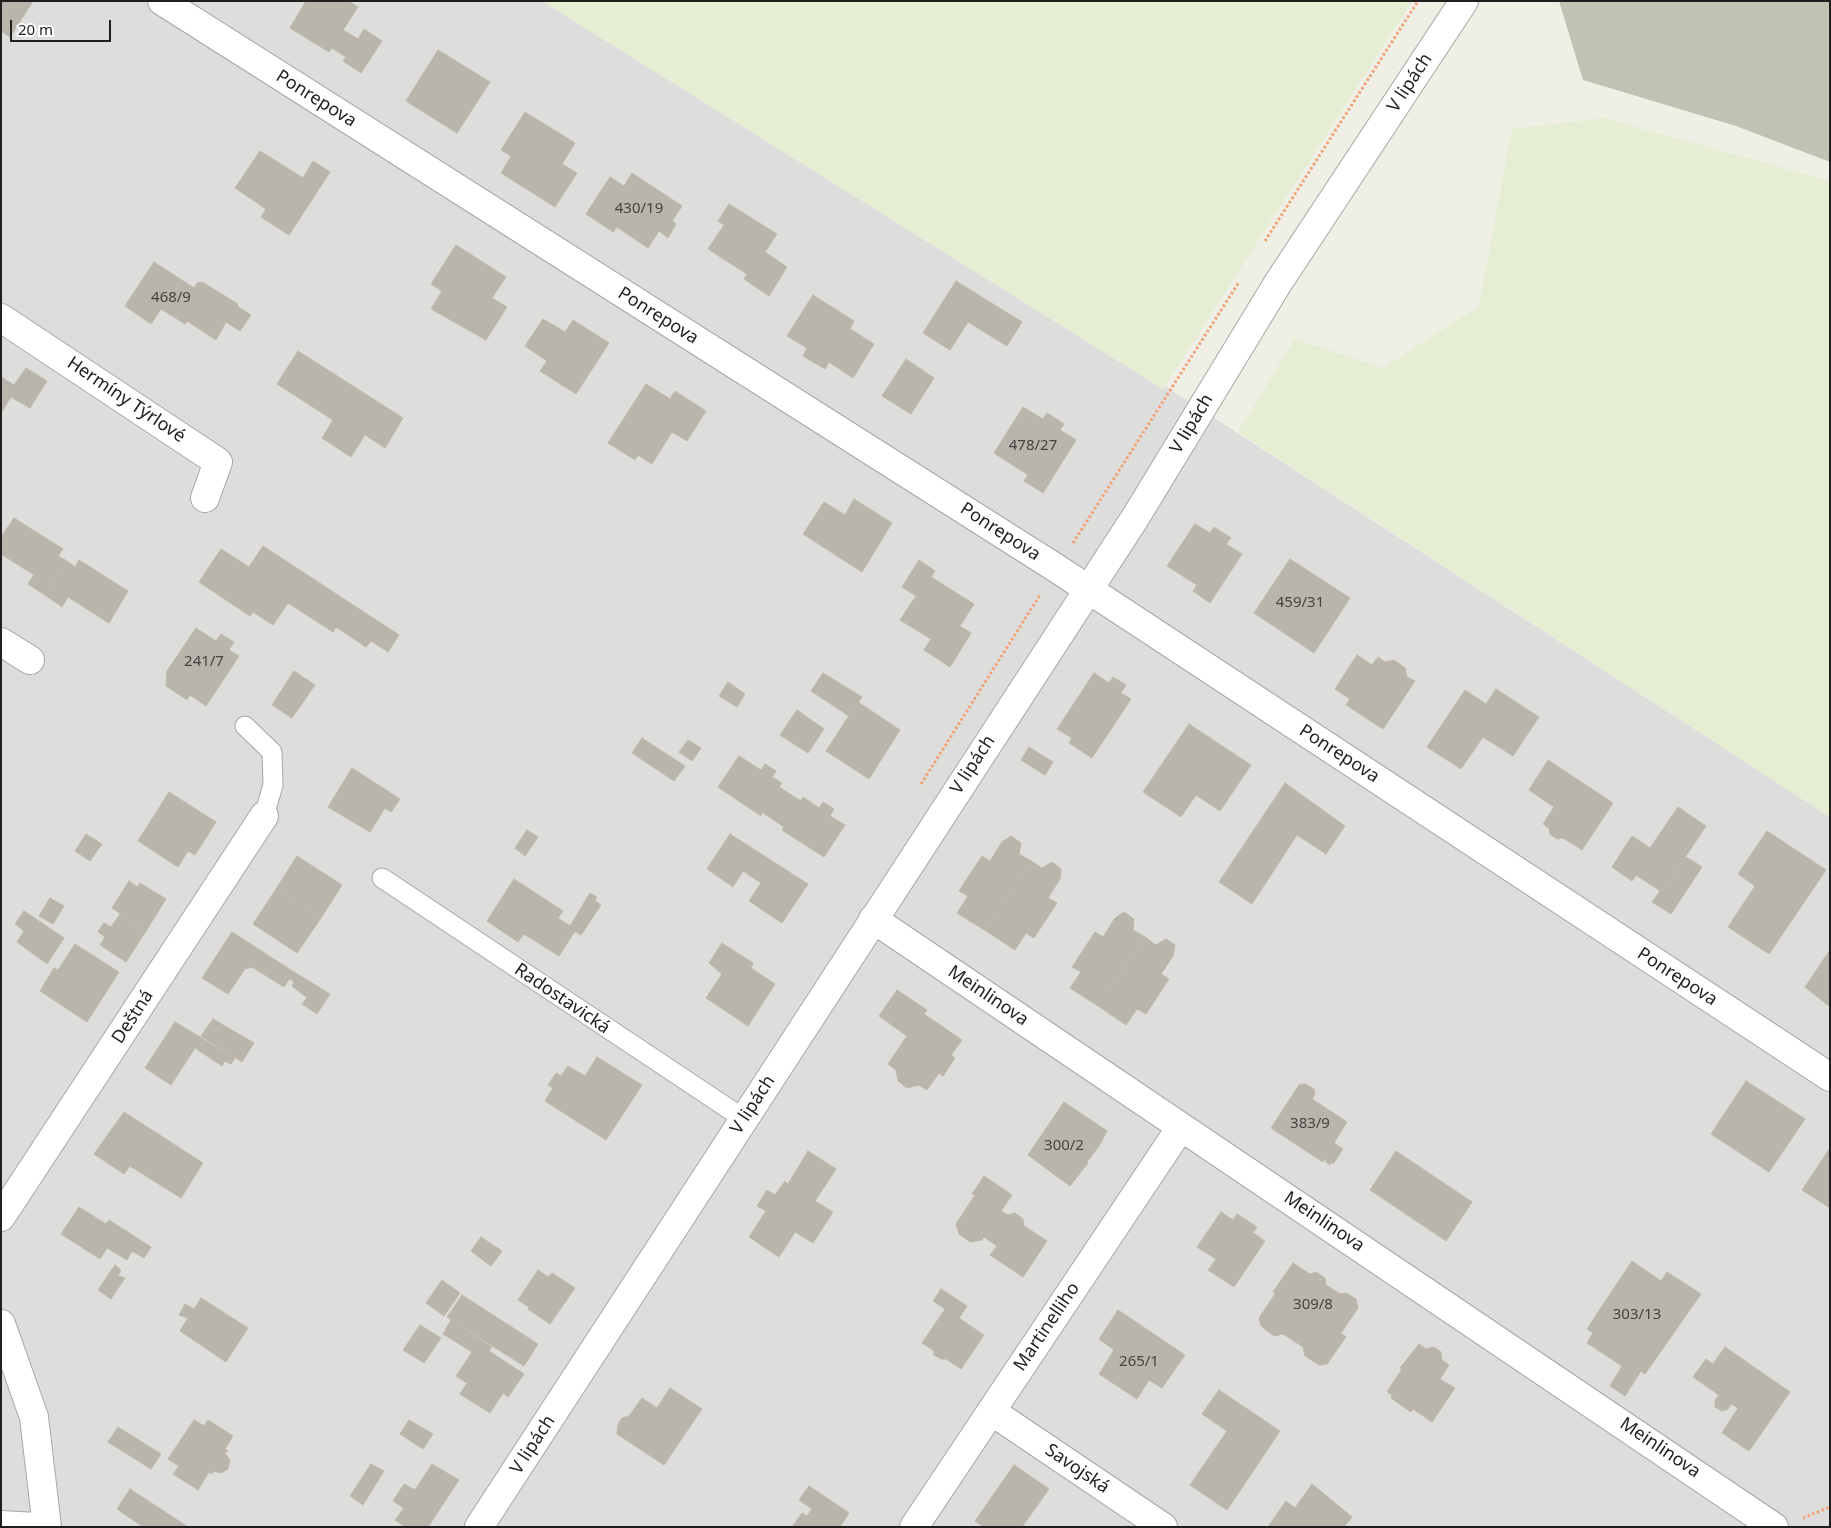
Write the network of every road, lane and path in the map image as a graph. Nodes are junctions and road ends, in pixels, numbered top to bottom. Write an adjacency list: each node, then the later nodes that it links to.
1 (162, 1): 5 (street, Ponrepova)
2 (1464, 1): 6 (street, V lipách)
3 (1, 318): 4 (street, Hermíny Týrlové)
4 (205, 498)
5 (1056, 568): 6 (street, Ponrepova); 10 (path)
6 (1088, 590): 13 (street, V lipách); 14 (street, Ponrepova)
7 (1, 642): 8 (street)
8 (30, 660)
9 (245, 726): 11 (lane)
10 (919, 788)
11 (264, 816): 17 (street, Deštná)
12 (382, 878): 15 (lane, Radostavická)
13 (873, 919): 15 (street, V lipách); 16 (street, Meinlinova)
14 (1830, 1077)
15 (744, 1119): 23 (street, V lipách)
16 (1181, 1126): 19 (street, Martinelliho); 26 (street, Meinlinova)
17 (1, 1217)
18 (1, 1324): 22 (street)
19 (991, 1411): 24 (street, Martinelliho); 25 (street, Savojská)
20 (1, 1525): 21 (street)
21 (37, 1527)
22 (47, 1527)
23 (479, 1527)
24 (914, 1527)
25 (1163, 1527)
26 (1774, 1527)

